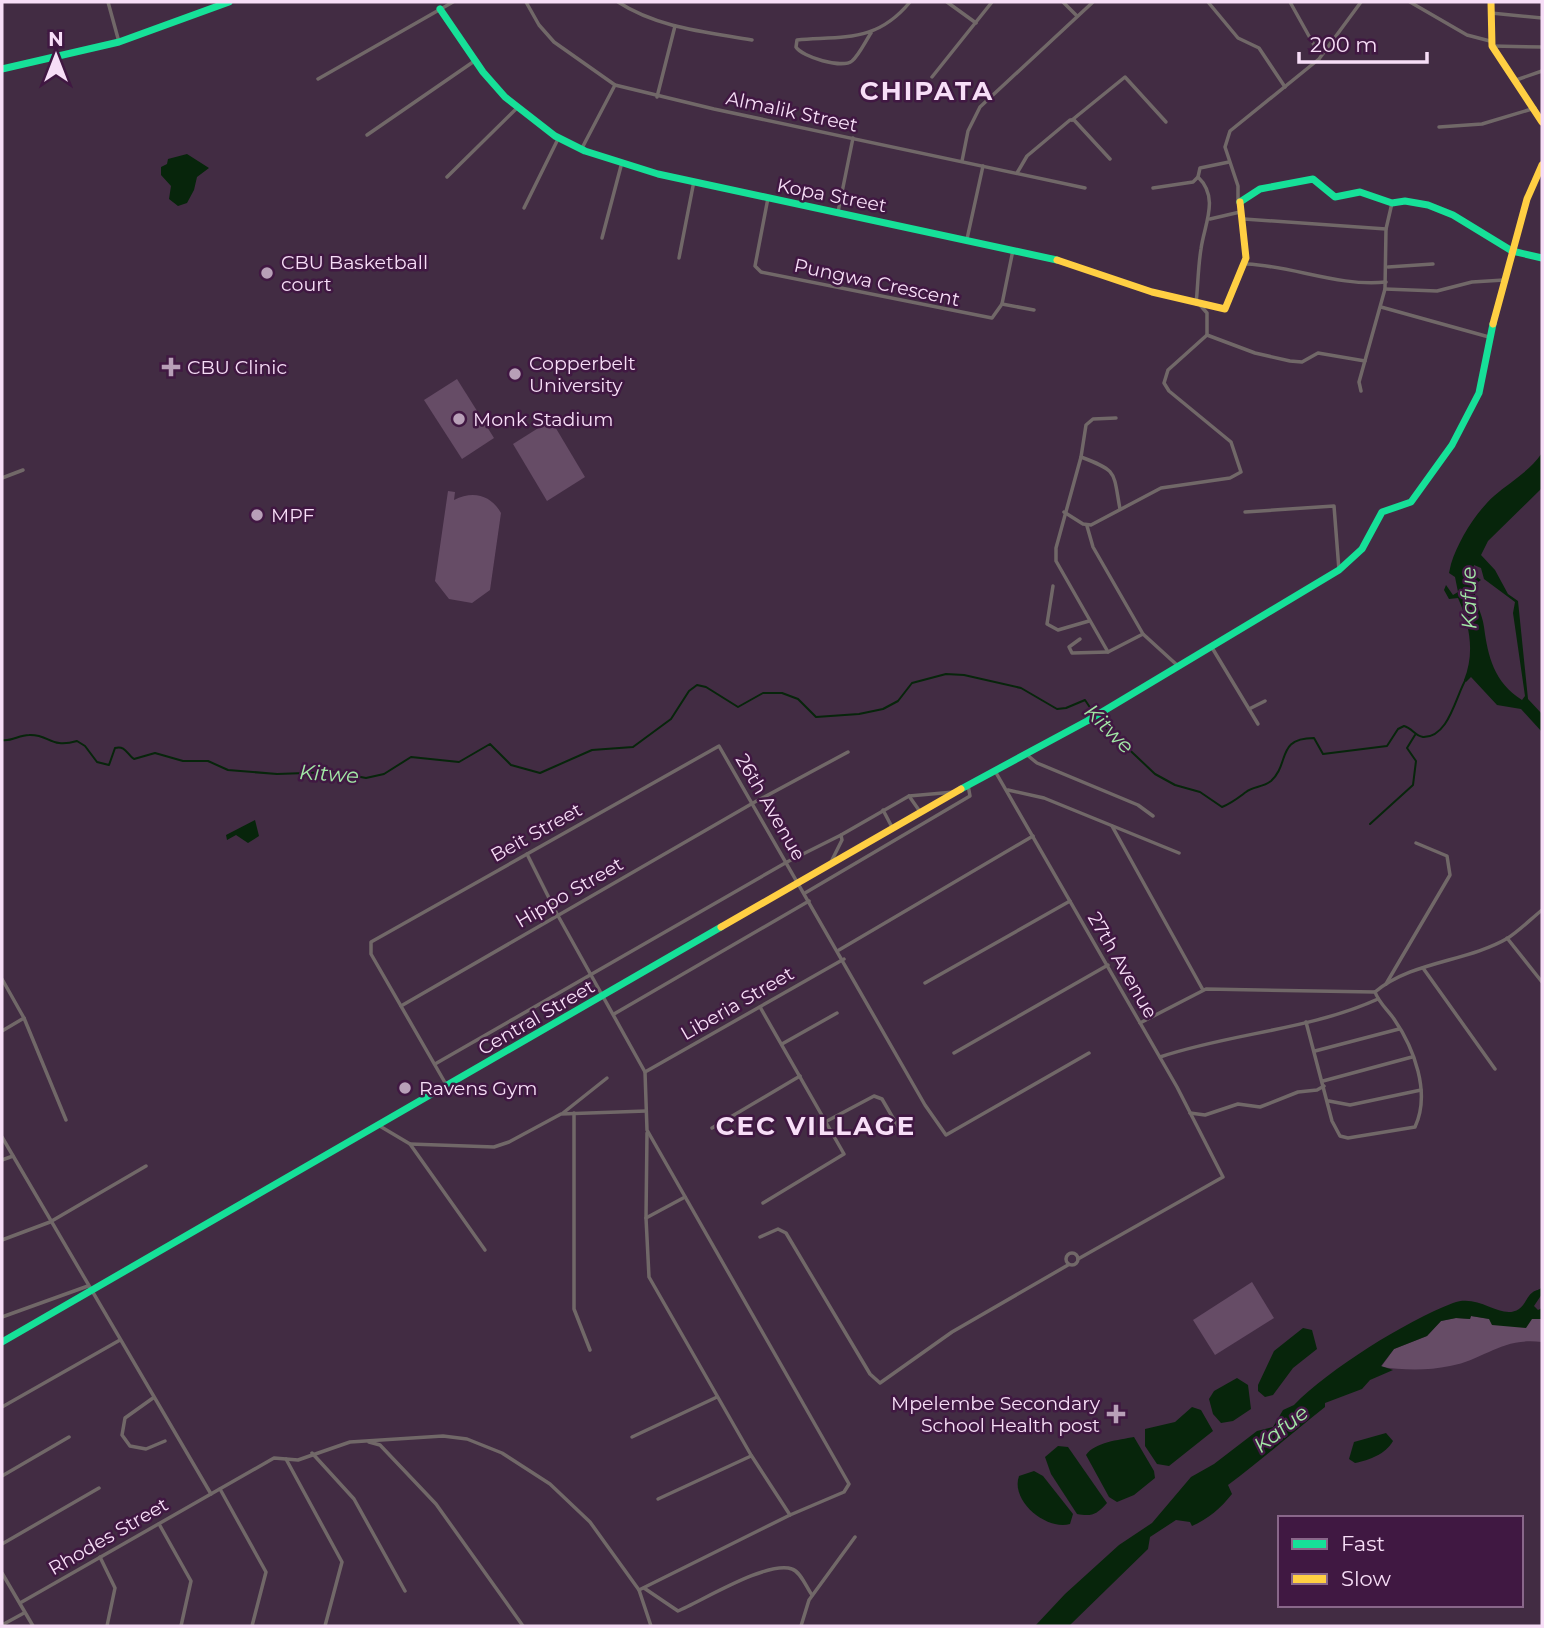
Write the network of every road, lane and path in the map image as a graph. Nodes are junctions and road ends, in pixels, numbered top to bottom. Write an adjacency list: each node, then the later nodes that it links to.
1 (108, 2): 25 (street)
2 (229, 2): 25 (street)
3 (453, 2): 17 (street)
4 (534, 2): 16 (street)
5 (618, 2): 22 (street)
6 (910, 2): 23 (street)
7 (947, 2): 21 (street)
8 (992, 2): 21 (street)
9 (1063, 2): 19 (street)
10 (1093, 2): 19 (street)
11 (1208, 2): 36 (street)
12 (1290, 2): 27 (street)
13 (1361, 2): 36 (street)
14 (1410, 2): 26 (street)
15 (1491, 2): 18 (street)
16 (527, 3): 35 (street, Almalik Street)
17 (440, 9): 29 (street, Kopa Street); 33 (street)
18 (1491, 13): 20 (street); 26 (street)
19 (1077, 16): 49 (street)
20 (1542, 18)
21 (976, 23): 32 (street)
22 (675, 26): 24 (street); 37 (street)
23 (871, 33): 23 (street)
24 (752, 40)
25 (119, 42): 30 (street)
26 (1491, 43): 28 (street); 34 (street)
27 (1314, 45)
28 (1542, 47)
29 (473, 62): 39 (street, Kopa Street); 44 (street)
30 (2, 69)
31 (1542, 71): 34 (street)
32 (932, 77)
33 (318, 79)
34 (1516, 80): 38 (street)
35 (615, 85): 37 (street, Almalik Street); 47 (street)
36 (1285, 87): 50 (street)
37 (657, 97): 45 (street, Almalik Street)
38 (1535, 108): 42 (street); 43 (street)
39 (516, 109): 46 (street, Kopa Street); 55 (street)
40 (1072, 120): 41 (street); 48 (street); 54 (street)
41 (1166, 122)
42 (1542, 122)
43 (1439, 127)
44 (368, 135)
45 (853, 138): 49 (street, Almalik Street); 63 (street)
46 (558, 139): 47 (street, Kopa Street); 62 (street)
47 (581, 150): 52 (street, Kopa Street)
48 (1110, 159)
49 (962, 161): 53 (street, Almalik Street)
50 (1229, 162): 56 (street); 64 (street)
51 (1542, 165): 70 (street, Central Street)
52 (621, 166): 57 (street, Kopa Street); 67 (street)
53 (983, 166): 54 (street, Almalik Street); 68 (street)
54 (1017, 173): 58 (street, Almalik Street)
55 (447, 177)
56 (1198, 177): 59 (street); 65 (street)
57 (694, 181): 60 (street, Kopa Street); 71 (street)
58 (1084, 188)
59 (1153, 188)
60 (768, 198): 63 (street, Kopa Street); 79 (street, Pungwa Crescent)
61 (1392, 203): 64 (street); 66 (street); 70 (street)
62 (524, 208)
63 (838, 212): 68 (street, Kopa Street)
64 (1240, 212): 65 (street); 66 (street); 73 (street)
65 (1210, 219): 80 (street)
66 (1387, 229): 75 (street)
67 (602, 238)
68 (967, 239): 69 (street, Kopa Street)
69 (1013, 249): 79 (street); 80 (street, Kopa Street)
70 (1512, 251): 72 (street); 76 (street, Central Street)
71 (679, 258)
72 (1542, 258)
73 (1247, 264): 77 (street); 80 (street, Kopa Street)
74 (1433, 264): 75 (street)
75 (1388, 267): 77 (street)
76 (1504, 280): 78 (street); 84 (street, Central Street)
77 (1386, 282): 78 (street)
78 (1385, 289): 81 (street)
79 (1002, 304): 82 (street)
80 (1198, 304): 83 (street)
81 (1381, 307): 84 (street); 85 (street)
82 (1034, 310)
83 (1207, 335): 85 (street); 91 (street)
84 (1489, 337): 95 (street, Central Street)
85 (1365, 361): 86 (street)
86 (1361, 391)
87 (1115, 418): 88 (street)
88 (1081, 457): 91 (street); 92 (street)
89 (23, 470): 90 (street)
90 (2, 478)
91 (1120, 509): 94 (street)
92 (1064, 512): 94 (street); 97 (street)
93 (1245, 512): 95 (street)
94 (1087, 526): 98 (street)
95 (1339, 570): 100 (street, Central Street)
96 (1053, 586): 97 (street)
97 (1089, 621): 101 (street)
98 (1143, 634): 101 (street); 102 (street)
99 (1080, 639): 101 (street)
100 (1211, 646): 102 (street, Central Street); 104 (street)
101 (1108, 652)
102 (1177, 665): 108 (street, Central Street)
103 (1265, 701): 104 (street)
104 (1248, 709): 105 (street)
105 (1258, 724)
106 (719, 746): 114 (street, 26th Avenue); 123 (street, Beit Street)
107 (848, 752): 114 (street, Hippo Street)
108 (1026, 754): 109 (street, Central Street); 117 (street)
109 (995, 771): 110 (street, Central Street); 111 (street, 27th Avenue)
110 (968, 785): 112 (street, Central Street); 128 (street)
111 (1008, 790): 118 (street); 121 (street, 27th Avenue)
112 (957, 792): 113 (street); 116 (street, Central Street)
113 (909, 796): 115 (street); 116 (street)
114 (753, 803): 125 (street, 26th Avenue); 132 (street, Hippo Street)
115 (883, 810): 119 (street); 120 (street)
116 (921, 813): 119 (street, Central Street)
117 (1153, 816)
118 (1112, 826): 124 (street); 143 (street)
119 (893, 829): 126 (street, Central Street)
120 (841, 835): 125 (street); 126 (street)
121 (1033, 836): 130 (street, 27th Avenue); 134 (street)
122 (1416, 843): 142 (street)
123 (527, 853): 132 (street); 147 (street, Beit Street)
124 (1179, 853)
125 (787, 862): 127 (street, 26th Avenue); 138 (street)
126 (829, 866): 127 (street, Central Street)
127 (799, 883): 128 (street, 26th Avenue); 145 (street, Central Street)
128 (805, 892): 129 (street, 26th Avenue)
129 (810, 901): 134 (street, 26th Avenue); 150 (street)
130 (1070, 901): 136 (street, 27th Avenue); 141 (street)
131 (1542, 910): 133 (street)
132 (557, 915): 138 (street); 147 (street, Hippo Street)
133 (1507, 939): 137 (street); 140 (street)
134 (839, 950): 135 (street, 26th Avenue)
135 (844, 959): 148 (street, Liberia Street); 159 (street, 26th Avenue)
136 (1108, 965): 153 (street, 27th Avenue); 158 (street)
137 (1423, 968): 142 (street); 163 (street)
138 (592, 974): 145 (street); 162 (street)
139 (2, 979): 151 (street)
140 (1542, 982)
141 (925, 983)
142 (1386, 984): 144 (street)
143 (1203, 990): 144 (street); 153 (street)
144 (1375, 992): 146 (street)
145 (603, 995): 150 (street); 168 (street, Central Street)
146 (1378, 999): 152 (street); 154 (street)
147 (401, 1006): 162 (street)
148 (760, 1007): 156 (street); 164 (street, Liberia Street)
149 (838, 1013): 156 (street)
150 (614, 1014): 164 (street)
151 (24, 1018): 155 (street); 175 (street)
152 (1306, 1022): 157 (street); 161 (street)
153 (1140, 1023): 161 (street, 27th Avenue)
154 (1399, 1029): 157 (street); 160 (street)
155 (2, 1031)
156 (782, 1044): 165 (street)
157 (1315, 1051): 167 (street)
158 (954, 1053)
159 (1089, 1053)
160 (1413, 1056): 167 (street); 169 (street)
161 (1160, 1058): 174 (street, 27th Avenue)
162 (435, 1064): 168 (street)
163 (1495, 1069)
164 (645, 1072): 171 (street)
165 (800, 1076): 176 (street); 178 (street)
166 (607, 1078): 173 (street)
167 (1324, 1084): 170 (street); 174 (street)
168 (447, 1086): 177 (street, Central Street)
169 (1421, 1090): 170 (street); 170 (street)
170 (1329, 1101)
171 (646, 1111): 172 (street); 179 (street)
172 (574, 1113): 173 (street); 199 (street)
173 (561, 1114): 182 (street)
174 (1190, 1114): 193 (street, 27th Avenue)
175 (66, 1120)
176 (827, 1121): 180 (street); 187 (street)
177 (378, 1125): 182 (street); 195 (street, Central Street)
178 (712, 1128)
179 (647, 1130): 186 (street); 188 (street)
180 (900, 1130)
181 (2, 1136): 183 (street)
182 (410, 1144): 192 (street)
183 (13, 1156): 184 (street); 189 (street)
184 (2, 1160)
185 (146, 1166): 189 (street)
186 (685, 1197): 188 (street); 215 (street)
187 (763, 1203)
188 (646, 1218): 200 (street)
189 (50, 1222): 191 (street); 195 (street)
190 (760, 1237): 194 (street)
191 (2, 1240)
192 (485, 1250)
193 (1078, 1259): 194 (street); 194 (street)
194 (1068, 1265)
195 (90, 1289): 196 (street); 197 (street); 198 (street, Central Street)
196 (2, 1317)
197 (120, 1340): 201 (street); 202 (street)
198 (2, 1342)
199 (590, 1350)
200 (717, 1396): 204 (street); 208 (street)
201 (153, 1398): 205 (street); 213 (street)
202 (2, 1407)
203 (69, 1437): 210 (street)
204 (632, 1437)
205 (165, 1441)
206 (366, 1441): 207 (street, Rhodes Street); 221 (street, Rhodes Street); 232 (street)
207 (312, 1453): 209 (street, Rhodes Street); 222 (street)
208 (751, 1455): 214 (street); 215 (street)
209 (286, 1459): 212 (street, Rhodes Street); 231 (street)
210 (2, 1476)
211 (99, 1488): 218 (street)
212 (220, 1489): 213 (street, Rhodes Street); 230 (street)
213 (211, 1494): 216 (street, Rhodes Street)
214 (658, 1499)
215 (790, 1515): 221 (street)
216 (159, 1524): 219 (street, Rhodes Street); 229 (street)
217 (855, 1537): 223 (street)
218 (2, 1544)
219 (100, 1557): 224 (street, Rhodes Street); 228 (street)
220 (2, 1573): 224 (street)
221 (642, 1589): 223 (street); 233 (street)
222 (405, 1591)
223 (812, 1595): 234 (street)
224 (20, 1603): 225 (street)
225 (25, 1612): 226 (street); 227 (street)
226 (2, 1625)
227 (33, 1626)
228 (107, 1626)
229 (181, 1626)
230 (252, 1626)
231 (325, 1626)
232 (523, 1626)
233 (651, 1626)
234 (801, 1626)

